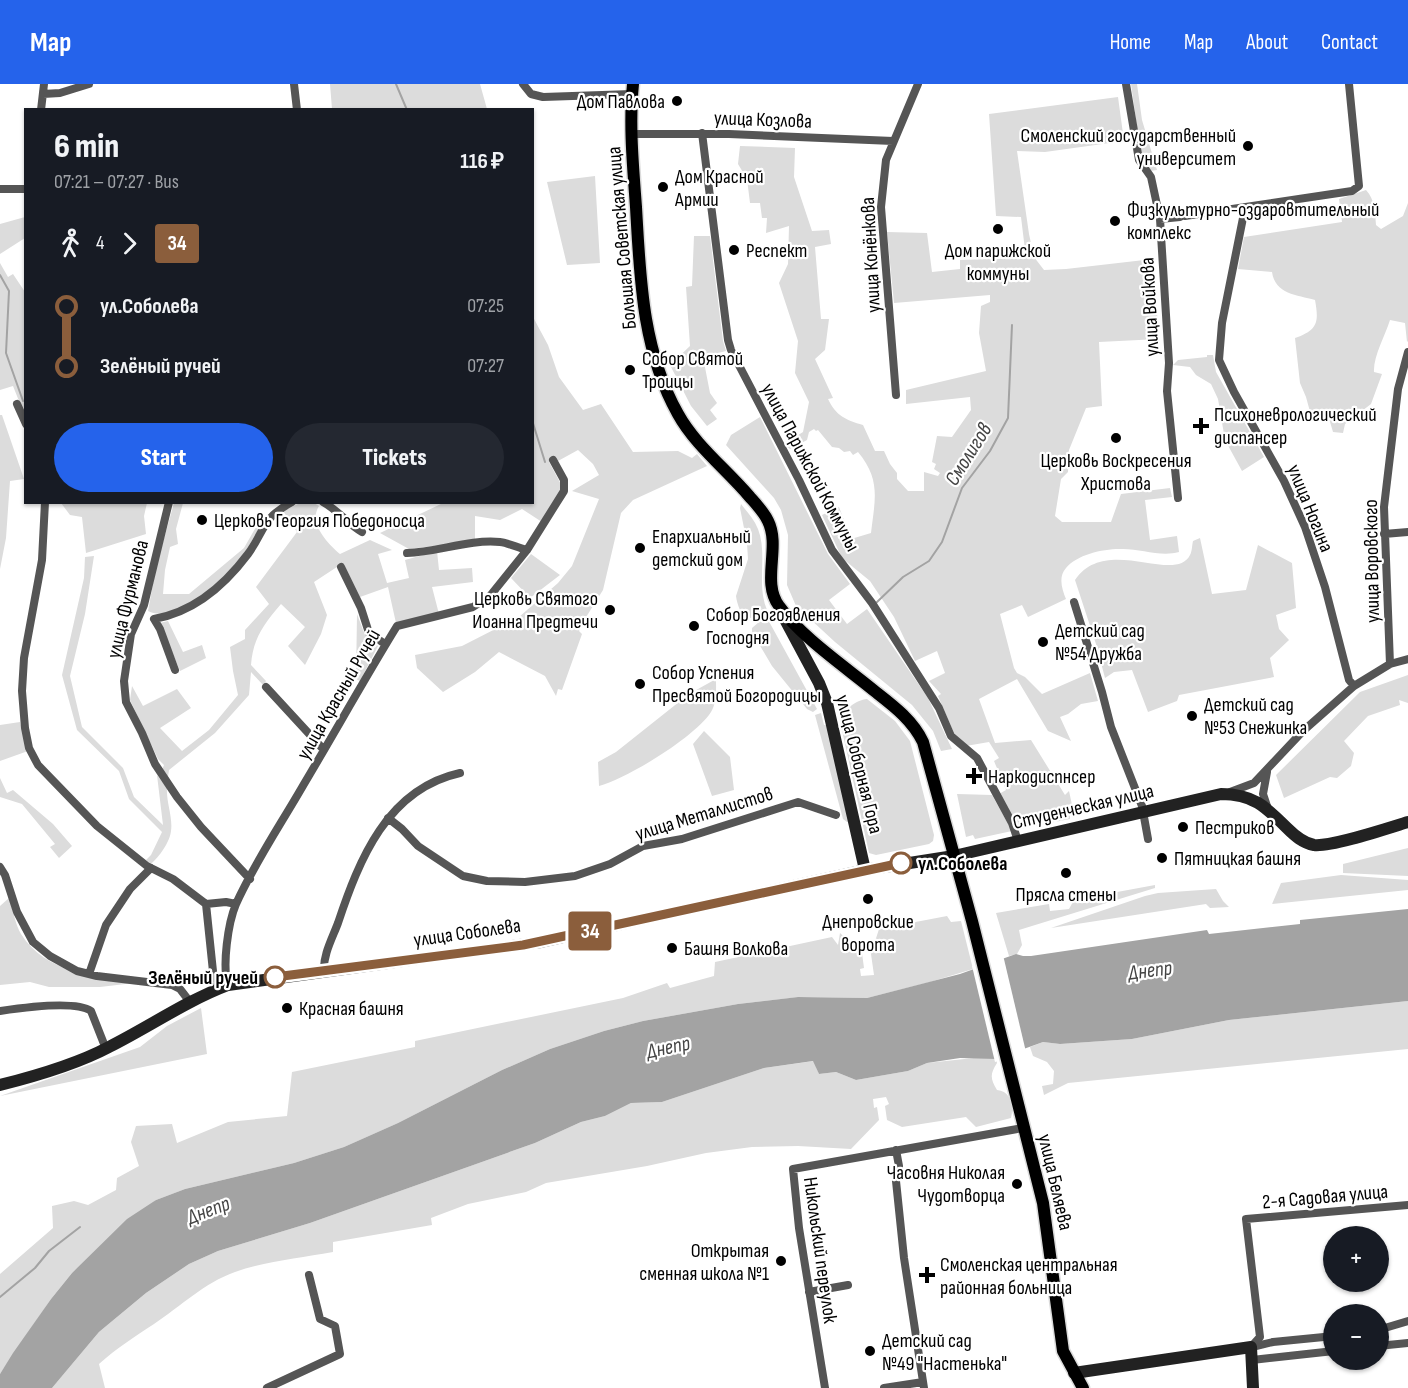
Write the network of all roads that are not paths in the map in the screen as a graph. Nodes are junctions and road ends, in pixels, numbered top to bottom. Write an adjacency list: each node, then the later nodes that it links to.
1 (44, 84): 9 (street)
2 (89, 84): 9 (street)
3 (294, 84): 11 (street)
4 (523, 84): 8 (street)
5 (918, 84): 14 (street, улица Конёнкова)
6 (1126, 84): 18 (street, улица Войкова)
7 (1349, 84): 17 (street)
8 (633, 89): 13 (main road, Большая Советская улица)
9 (43, 94): 10 (street)
10 (41, 108)
11 (297, 108)
12 (702, 133): 13 (street, улица Козлова); 14 (street, улица Козлова); 55 (street, улица Парижской Коммуны)
13 (632, 134): 36 (main road, Большая Советская улица)
14 (893, 141): 20 (street, улица Конёнкова)
15 (0, 189): 16 (street)
16 (24, 189)
17 (1245, 208): 18 (street); 43 (street, улица Ногина)
18 (1160, 219): 24 (street, улица Войкова)
19 (1408, 352): 31 (street, улица Воровского)
20 (896, 395)
21 (17, 404): 22 (street)
22 (24, 420)
23 (553, 460): 32 (street, улица Красный Ручей)
24 (1179, 498)
25 (45, 504): 58 (street)
26 (169, 504): 37 (street, улица Фурманова)
27 (289, 504): 38 (street)
28 (326, 504): 29 (street)
29 (362, 532)
30 (1408, 532): 31 (street)
31 (1384, 534): 41 (street, улица Воровского)
32 (527, 550): 33 (street); 39 (street, улица Красный Ручей)
33 (407, 553)
34 (341, 567): 39 (street)
35 (1074, 602): 50 (street)
36 (778, 605): 56 (main road); 59 (main road, улица Соборная Гора)
37 (139, 616): 38 (street); 60 (street, улица Фурманова)
38 (154, 619): 42 (street)
39 (385, 644): 45 (street, улица Красный Ручей)
40 (1408, 659): 41 (street, Студенческая улица)
41 (1390, 664): 43 (street, Студенческая улица)
42 (175, 670)
43 (1354, 686): 46 (street, Студенческая улица)
44 (266, 687): 45 (street)
45 (324, 750): 60 (street, улица Красный Ручей)
46 (1269, 769): 48 (street, Студенческая улица); 49 (street)
47 (460, 773): 52 (street)
48 (1221, 794): 49 (main road, Студенческая улица); 50 (main road, Студенческая улица)
49 (1268, 809): 53 (main road, Студенческая улица)
50 (1143, 812): 54 (street); 55 (main road, Студенческая улица)
51 (837, 815): 52 (street, улица Металлистов)
52 (388, 818): 63 (street)
53 (1408, 822)
54 (1148, 839)
55 (1018, 841): 56 (main road, Студенческая улица)
56 (954, 856): 59 (main road, улица Соболева); 70 (main road, улица Беляева)
57 (0, 867): 64 (street)
58 (151, 868): 61 (street); 64 (street)
59 (865, 870): 63 (main road, улица Соболева)
60 (250, 879): 62 (street, улица Красный Ручей)
61 (206, 904): 62 (street); 65 (street)
62 (236, 904): 65 (street, улица Красный Ручей)
63 (324, 971): 65 (main road, улица Соболева)
64 (89, 974): 66 (street)
65 (222, 988): 66 (main road, улица Соболева)
66 (190, 1002): 68 (main road, улица Соболева)
67 (0, 1011): 68 (street)
68 (106, 1048): 69 (main road, улица Соболева)
69 (0, 1085)
70 (1023, 1128): 71 (street, Никольский переулок); 83 (main road, улица Беляева)
71 (896, 1150): 75 (street, Никольский переулок); 84 (street)
72 (1408, 1205): 82 (street, 2-я Садовая улица)
73 (309, 1275): 85 (street)
74 (848, 1285): 75 (street)
75 (809, 1292): 86 (street, Никольский переулок)
76 (1408, 1321): 77 (street)
77 (1389, 1327)
78 (1323, 1337): 82 (street)
79 (1408, 1343): 80 (street)
80 (1389, 1345)
81 (1323, 1351): 82 (street)
82 (1252, 1353): 83 (main road); 89 (main road)
83 (1074, 1372): 88 (main road, улица Беляева)
84 (924, 1385): 87 (street)
85 (267, 1388)
86 (825, 1388)
87 (884, 1388)
88 (1083, 1388)
89 (1253, 1388)

